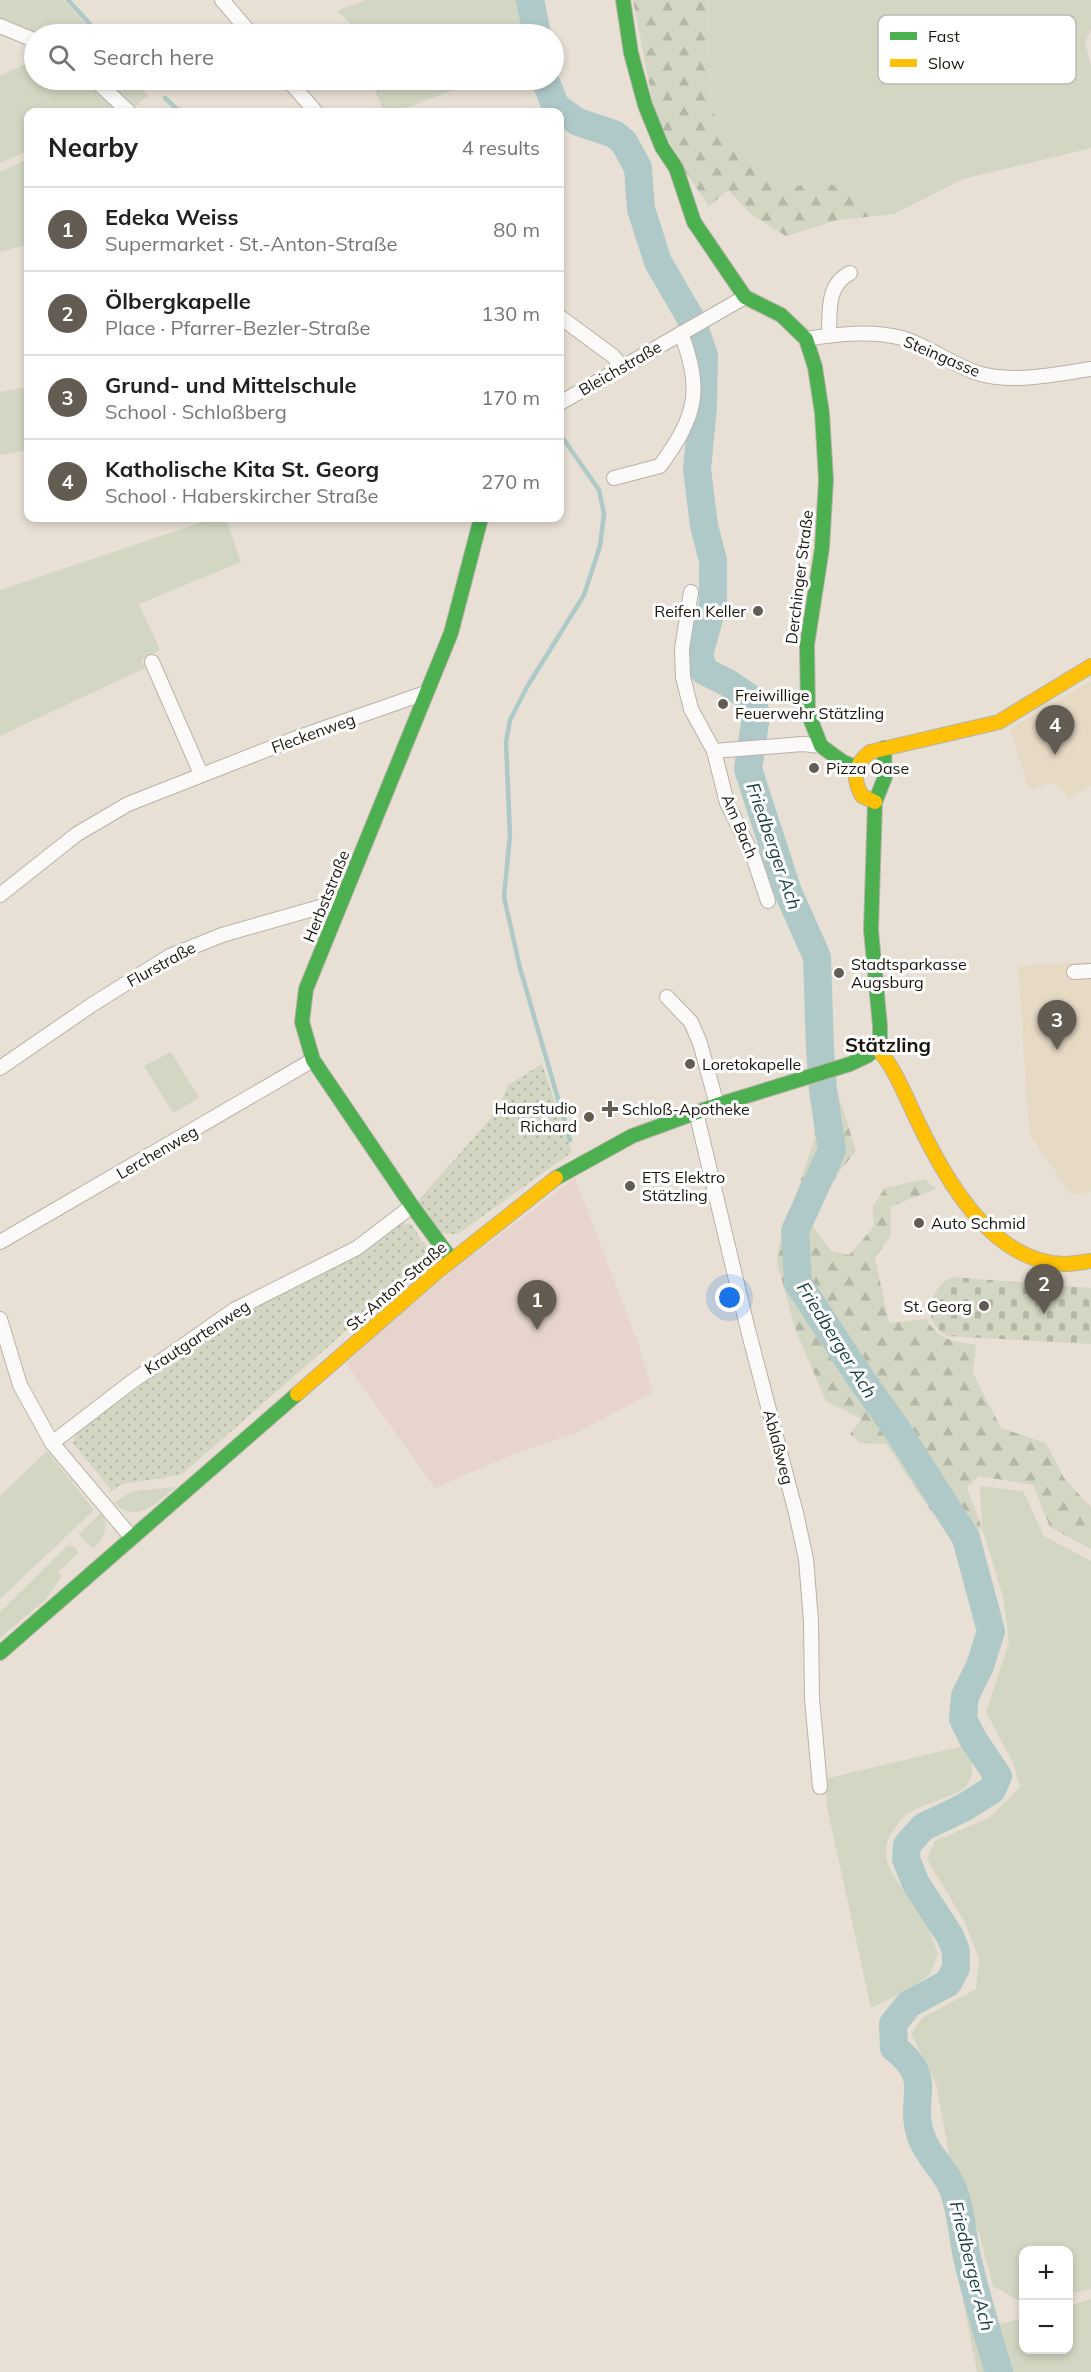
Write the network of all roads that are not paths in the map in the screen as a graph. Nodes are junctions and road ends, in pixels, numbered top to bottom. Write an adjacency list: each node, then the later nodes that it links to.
1 (222, 0): 3 (street)
2 (622, 0): 11 (street, Derchinger Straße)
3 (242, 24)
4 (0, 26): 5 (street)
5 (24, 36)
6 (106, 90): 8 (street)
7 (297, 90): 9 (street)
8 (125, 108)
9 (312, 108)
10 (850, 273): 14 (street)
11 (745, 297): 13 (street, Bleichstraße); 15 (street, Derchinger Straße)
12 (564, 320): 16 (street)
13 (683, 332): 16 (street, Bleichstraße); 19 (street, Bleichstraße)
14 (829, 335): 15 (street, Steingasse); 17 (street, Steingasse)
15 (806, 339): 25 (street, Derchinger Straße)
16 (622, 367): 18 (street, Bleichstraße)
17 (1091, 369)
18 (564, 402)
19 (614, 478)
20 (479, 522): 24 (street, Herbststraße)
21 (691, 592): 27 (street, Am Bach)
22 (152, 662): 29 (street)
23 (1091, 666): 26 (street)
24 (425, 693): 29 (street, Fleckenweg); 32 (street, Herbststraße)
25 (820, 746): 27 (street); 28 (street)
26 (884, 748): 28 (street); 30 (street)
27 (714, 751): 33 (street, Am Bach)
28 (855, 766): 30 (street)
29 (201, 774): 31 (street, Fleckenweg)
30 (875, 802): 37 (street)
31 (0, 895)
32 (341, 901): 38 (street, Herbststraße); 39 (street, Flurstraße)
33 (768, 901)
34 (1091, 971): 35 (street)
35 (1074, 972)
36 (668, 997): 40 (street)
37 (877, 1048): 40 (street, St.-Anton-Straße); 45 (street)
38 (313, 1060): 42 (street, Herbststraße); 43 (street, Lerchenweg)
39 (0, 1068)
40 (717, 1105): 41 (street, St.-Anton-Straße)
41 (696, 1112): 44 (street, St.-Anton-Straße); 50 (street, Ablaßweg)
42 (412, 1206): 44 (street, Herbststraße); 47 (street, Krautgartenweg)
43 (0, 1242)
44 (451, 1259): 48 (street, St.-Anton-Straße)
45 (1091, 1262)
46 (0, 1319): 47 (street)
47 (52, 1443): 48 (street)
48 (132, 1538): 49 (street, St.-Anton-Straße)
49 (0, 1653)
50 (820, 1788)

